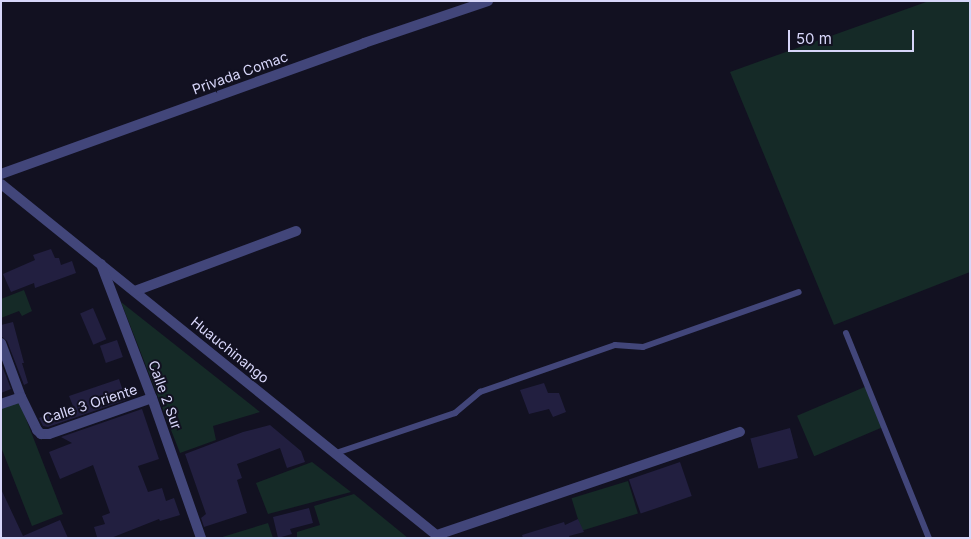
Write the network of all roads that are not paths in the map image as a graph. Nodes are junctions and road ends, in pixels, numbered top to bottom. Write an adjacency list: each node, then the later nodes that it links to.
1 (488, 1): 2 (street, Privada Comac)
2 (1, 174)
3 (1, 184): 5 (street, Huauchinango)
4 (296, 231): 6 (street)
5 (100, 263): 6 (street, Huauchinango); 11 (street, Calle 2 Sur)
6 (136, 291): 14 (street, Huauchinango)
7 (799, 292): 14 (lane)
8 (846, 333): 17 (lane)
9 (1, 343): 10 (street)
10 (21, 396): 11 (street, Calle 3 Oriente); 12 (street)
11 (152, 398): 16 (street, Calle 2 Sur)
12 (1, 404)
13 (740, 432): 15 (street)
14 (336, 453): 15 (street, Huauchinango)
15 (438, 536)
16 (201, 538)
17 (929, 538)

